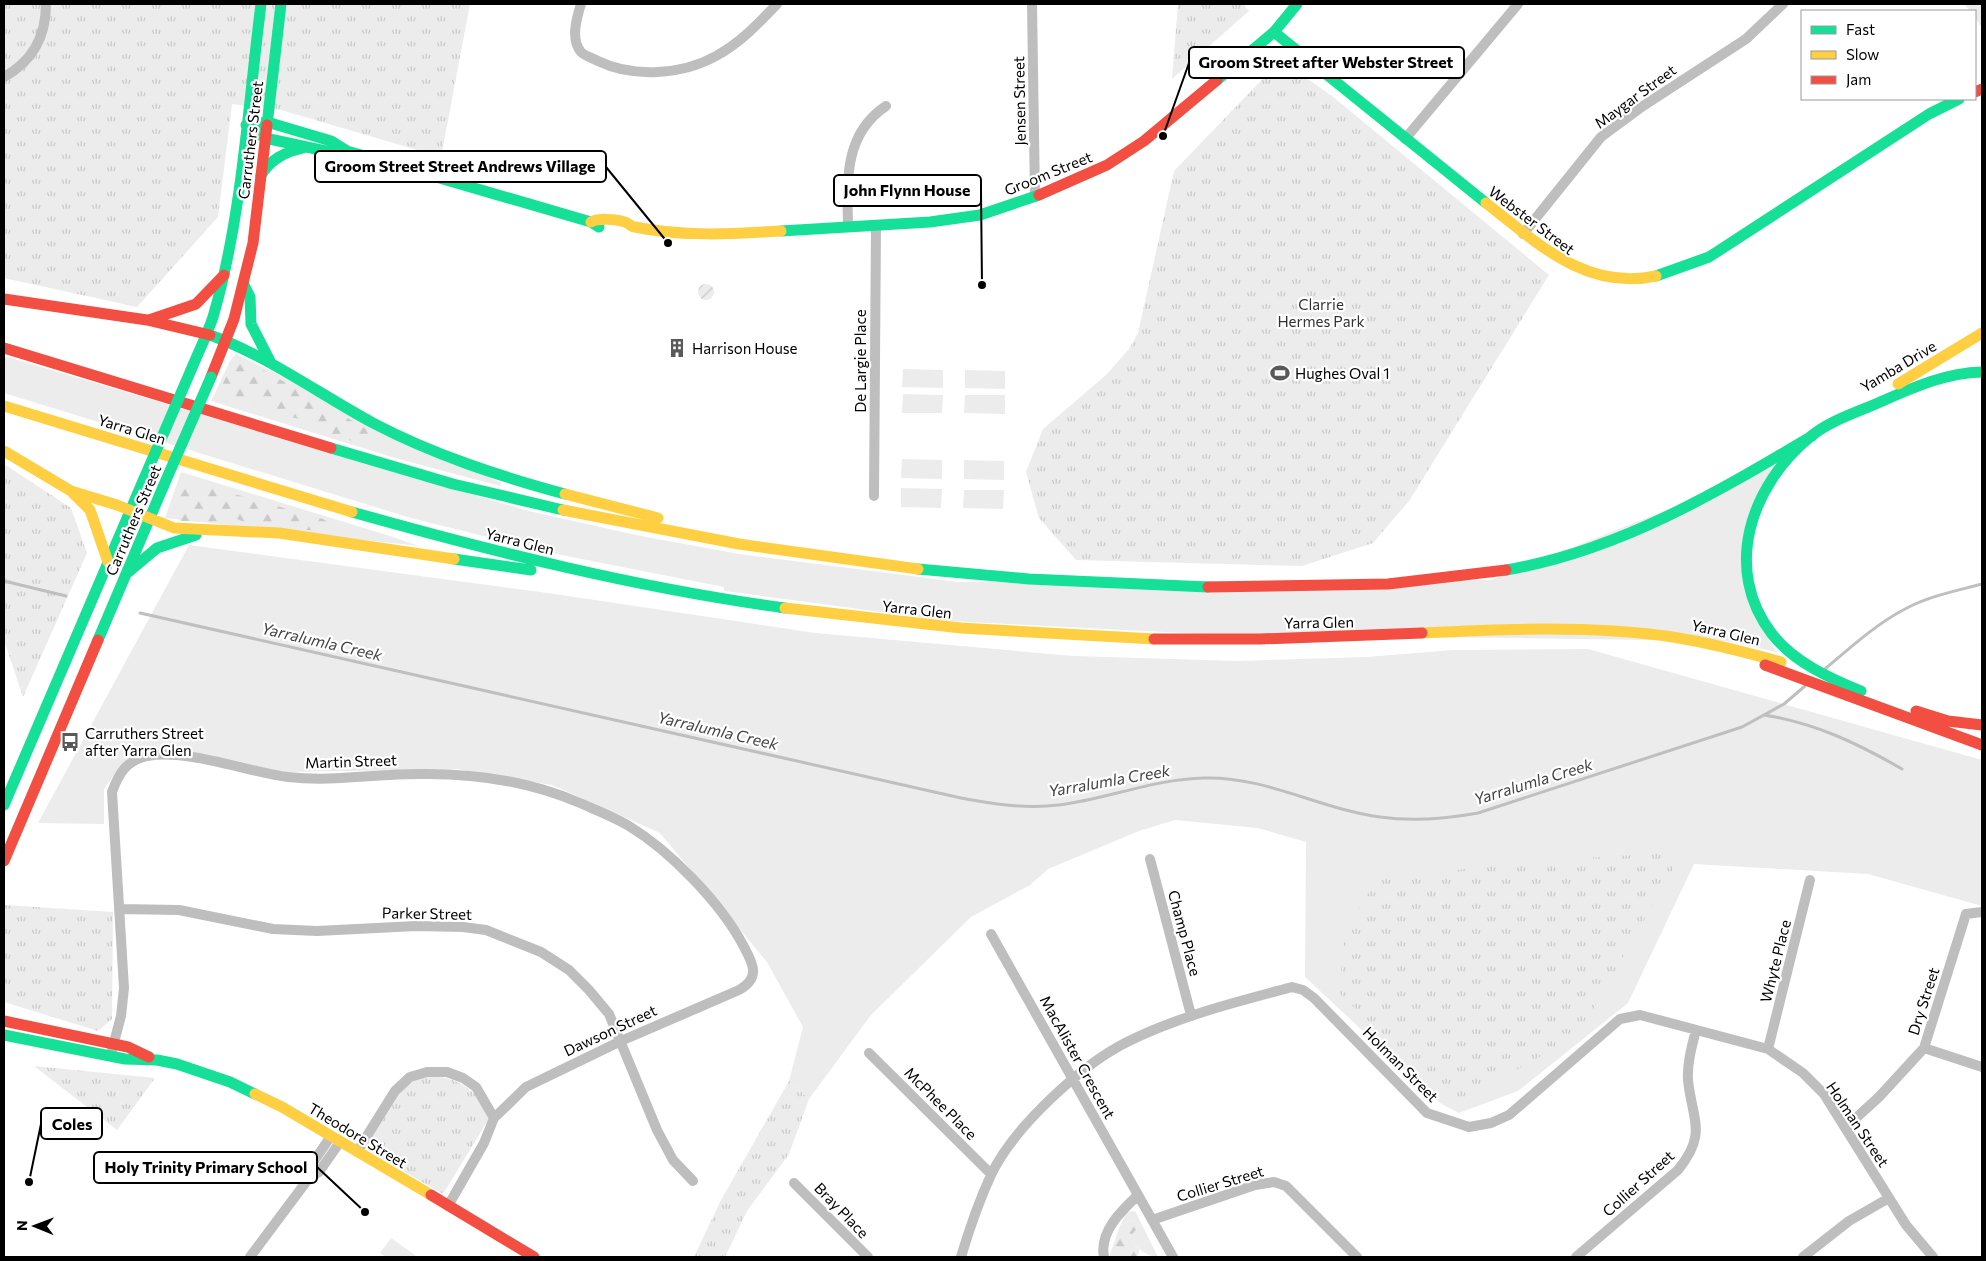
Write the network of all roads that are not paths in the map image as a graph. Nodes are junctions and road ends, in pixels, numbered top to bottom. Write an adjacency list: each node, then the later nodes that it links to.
1 (46, 4): 11 (street)
2 (261, 4): 15 (main road, Carruthers Street)
3 (281, 4): 14 (main road, Carruthers Street)
4 (581, 4): 5 (street)
5 (777, 4)
6 (1032, 4): 21 (street, Jensen Street)
7 (1297, 4): 10 (main road, Groom Street)
8 (1518, 4): 17 (street)
9 (1783, 4): 24 (street, Maygar Street)
10 (1274, 32): 17 (main road, Webster Street); 21 (main road, Groom Street)
11 (4, 77)
12 (1957, 100): 24 (main road, Webster Street)
13 (886, 106): 22 (street)
14 (267, 122): 15 (main road, Groom Street); 16 (main road, Carruthers Street); 19 (main road, Groom Street)
15 (246, 125): 16 (main road, Groom Street); 25 (main road, Carruthers Street)
16 (265, 138): 18 (main road, Groom Street); 20 (main road, Carruthers Street)
17 (1405, 139): 24 (main road, Webster Street)
18 (307, 147): 19 (main road, Groom Street); 20 (main road)
19 (347, 151): 22 (main road, Groom Street)
20 (261, 176): 26 (main road, Carruthers Street)
21 (1035, 197): 23 (main road, Groom Street)
22 (848, 226): 23 (main road, Groom Street)
23 (876, 226): 40 (street, De Largie Place)
24 (1523, 234)
25 (224, 275): 28 (main road); 30 (main road, Carruthers Street)
26 (244, 285): 31 (main road, Carruthers Street); 33 (main road)
27 (4, 299): 28 (main road)
28 (147, 320): 30 (main road)
29 (1982, 333): 36 (main road, Yamba Drive)
30 (206, 334): 31 (main road); 41 (main road, Carruthers Street, bridge)
31 (225, 340): 33 (main road); 42 (main road, Carruthers Street, bridge)
32 (4, 348): 46 (main road)
33 (271, 363): 46 (main road)
34 (1982, 372): 36 (main road)
35 (4, 406): 47 (main road, Yarra Glen)
36 (1830, 425): 37 (main road)
37 (1812, 436): 46 (main road); 48 (main road)
38 (4, 451): 39 (main road)
39 (71, 491): 41 (main road); 44 (main road)
40 (874, 496)
41 (130, 511): 42 (main road); 44 (main road, Carruthers Street)
42 (148, 519): 43 (main road); 45 (main road, Carruthers Street)
43 (222, 530): 45 (main road); 47 (main road)
44 (108, 562): 51 (main road, Carruthers Street)
45 (126, 574): 53 (main road, Carruthers Street)
46 (1081, 583)
47 (644, 584): 48 (main road, Yarra Glen)
48 (1849, 689): 49 (main road); 50 (main road)
49 (1982, 726)
50 (1982, 745)
51 (4, 805)
52 (1150, 859): 59 (street, Champ Place)
53 (4, 861)
54 (1810, 880): 66 (street, Whyte Place)
55 (119, 908): 58 (street, Martin Street); 63 (street, Parker Street); 64 (street, Martin Street)
56 (1982, 912): 65 (street, Dry Street)
57 (991, 934): 71 (street, MacAlister Crescent)
58 (749, 984): 63 (street, Dawson Street)
59 (1191, 1015): 61 (street, Holman Street); 71 (street, Holman Street)
60 (4, 1021): 64 (main road, Theodore Street)
61 (1696, 1030): 66 (street, Holman Street); 90 (street, Collier Street)
62 (4, 1035): 68 (main road, Theodore Street)
63 (621, 1040): 72 (street, Dawson Street); 77 (street, Parker Street)
64 (113, 1044): 68 (street, Martin Street); 69 (main road, Theodore Street)
65 (1924, 1048): 70 (street); 73 (street, Dry Street)
66 (1768, 1049): 73 (street, Holman Street)
67 (869, 1053): 76 (street, McPhee Place)
68 (110, 1056): 69 (main road, Theodore Street)
69 (157, 1060): 74 (main road, Theodore Street)
70 (1982, 1067)
71 (1073, 1080): 76 (street, Holman Street); 79 (street, MacAlister Crescent)
72 (494, 1118): 75 (street); 81 (street, Dawson Street)
73 (1845, 1128): 80 (street, Holman Street)
74 (336, 1139): 75 (main road, Theodore Street); 83 (street)
75 (357, 1152): 81 (main road, Theodore Street)
76 (992, 1174): 86 (street, Holman Street)
77 (693, 1181)
78 (794, 1183): 85 (street, Bray Place)
79 (1138, 1195): 82 (street, MacAlister Crescent); 87 (street)
80 (1889, 1198): 91 (street); 92 (street, Holman Street)
81 (448, 1206): 84 (main road, Theodore Street)
82 (1152, 1220): 88 (street, MacAlister Crescent); 89 (street, Collier Street)
83 (250, 1257)
84 (534, 1257)
85 (868, 1257)
86 (962, 1257)
87 (1104, 1257)
88 (1172, 1257)
89 (1357, 1257)
90 (1576, 1257)
91 (1804, 1257)
92 (1933, 1257)

